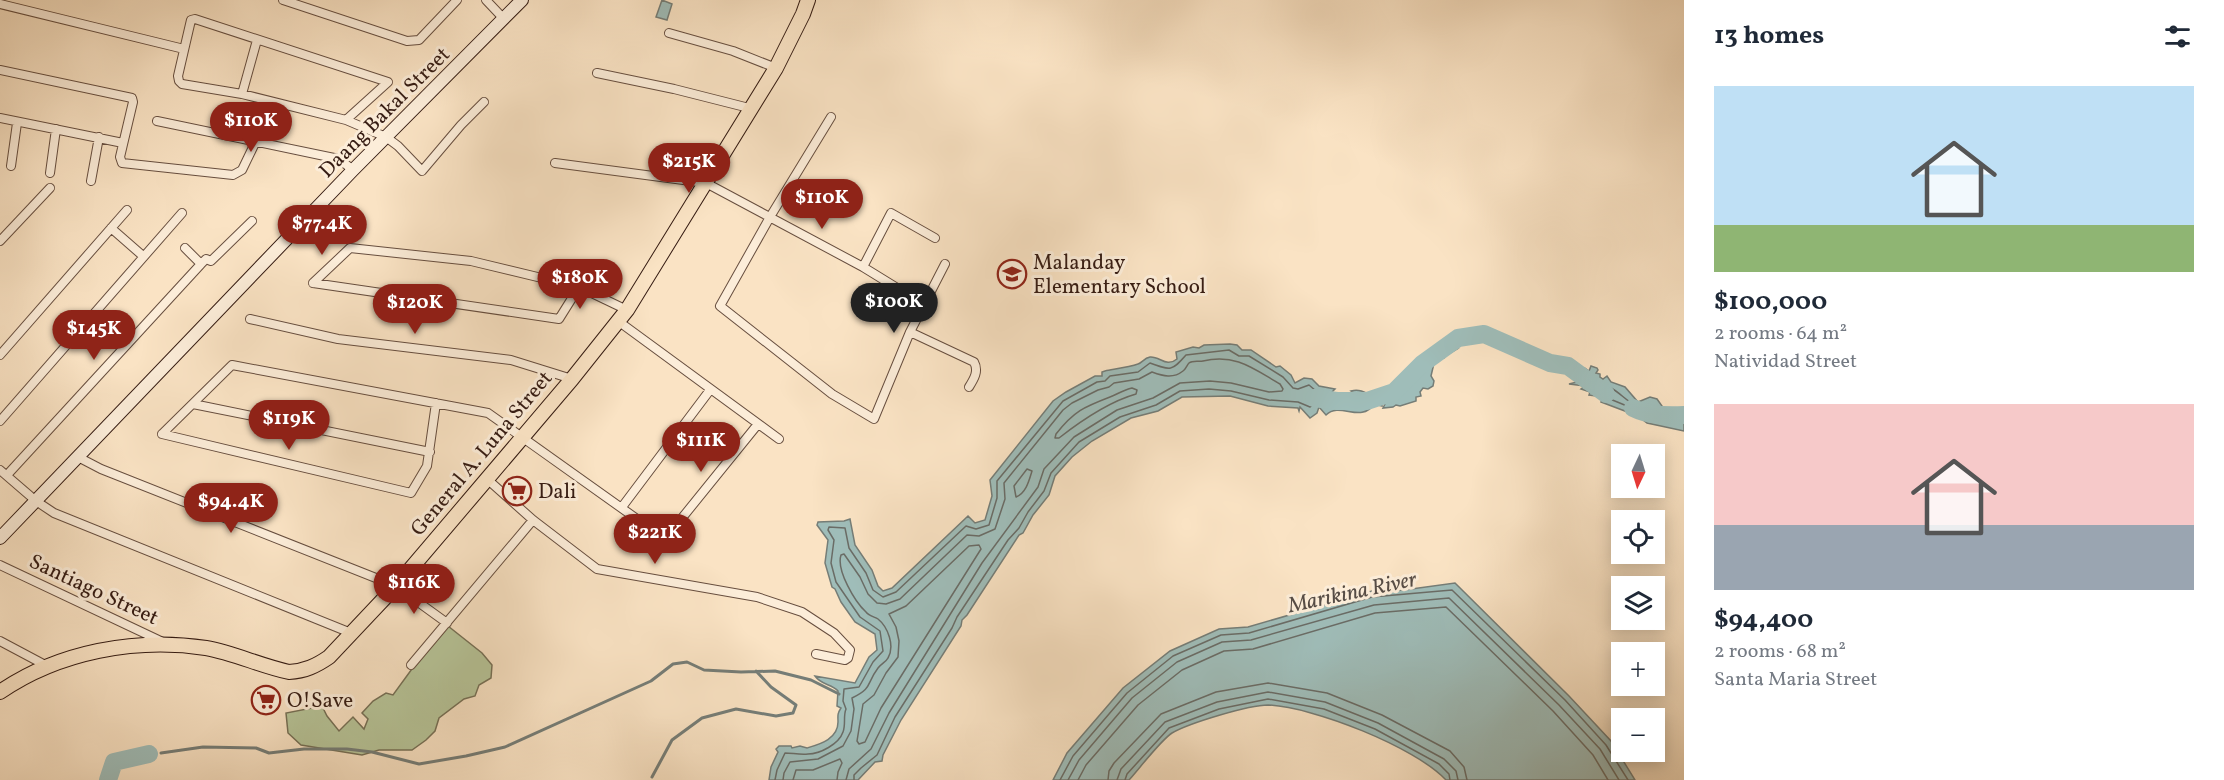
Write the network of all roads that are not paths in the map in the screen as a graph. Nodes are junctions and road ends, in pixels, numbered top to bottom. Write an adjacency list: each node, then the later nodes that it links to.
1 (283, 0): 5 (street)
2 (486, 0): 7 (street)
3 (522, 0): 7 (street, Daang Bakal Street)
4 (808, 0): 11 (main road, General A. Luna Street)
5 (453, 1)
6 (0, 4): 10 (street)
7 (504, 19): 24 (street, Daang Bakal Street)
8 (669, 33): 11 (street)
9 (257, 40): 10 (street); 14 (street); 19 (street)
10 (184, 49): 14 (street)
11 (776, 68): 16 (main road, General A. Luna Street)
12 (0, 70): 26 (street)
13 (597, 73): 16 (street)
14 (242, 94): 19 (street)
15 (484, 102): 24 (street)
16 (749, 108): 32 (main road, General A. Luna Street)
17 (831, 117): 36 (street)
18 (0, 118): 21 (street)
19 (346, 120): 24 (street)
20 (157, 121): 25 (street)
21 (17, 123): 22 (street); 28 (street)
22 (56, 129): 23 (street); 30 (street)
23 (99, 137): 26 (street); 31 (street)
24 (386, 138): 29 (street, Daang Bakal Street)
25 (256, 141): 26 (street); 29 (street)
26 (123, 142)
27 (555, 163): 32 (street)
28 (11, 166)
29 (353, 170): 63 (street, Daang Bakal Street)
30 (50, 173)
31 (91, 181)
32 (706, 183): 36 (street); 48 (main road, General A. Luna Street)
33 (50, 188): 40 (street)
34 (127, 210): 38 (street)
35 (182, 213): 42 (street)
36 (770, 217): 45 (street); 51 (street)
37 (252, 221): 43 (street)
38 (111, 228): 42 (street); 52 (street)
39 (935, 238): 45 (street)
40 (0, 241)
41 (185, 248): 43 (street)
42 (143, 256): 58 (street)
43 (201, 264): 64 (street)
44 (945, 264): 47 (street)
45 (862, 267): 47 (street)
46 (579, 287): 46 (street); 48 (street)
47 (923, 304): 51 (street)
48 (627, 310): 50 (main road, General A. Luna Street)
49 (250, 319): 53 (street)
50 (618, 321): 53 (main road, General A. Luna Street); 55 (street)
51 (910, 332): 54 (street)
52 (0, 355)
53 (572, 379): 60 (main road, General A. Luna Street)
54 (969, 387)
55 (710, 390): 59 (street); 67 (street)
56 (192, 404): 57 (street); 62 (street); 62 (street)
57 (436, 404): 60 (street); 62 (street)
58 (0, 420)
59 (758, 424): 61 (street); 67 (street)
60 (522, 438): 65 (main road, General A. Luna Street); 67 (street)
61 (779, 439)
62 (430, 452)
63 (78, 457): 66 (street, Daang Bakal Street); 71 (street)
64 (3, 472): 66 (street)
65 (487, 479): 68 (street); 71 (main road, General A. Luna Street)
66 (36, 501): 69 (street, Daang Bakal Street); 73 (street)
67 (622, 507)
68 (533, 520): 72 (street); 76 (street)
69 (0, 538)
70 (0, 565): 75 (street, Santiago Street)
71 (396, 586): 72 (street); 73 (main road, General A. Luna Street)
72 (447, 623): 77 (street)
73 (351, 633): 75 (main road, General A. Luna Street)
74 (0, 641): 78 (street)
75 (173, 646): 78 (main road, General A. Luna Street)
76 (816, 654)
77 (411, 665)
78 (47, 666): 79 (main road, General A. Luna Street)
79 (0, 692)

